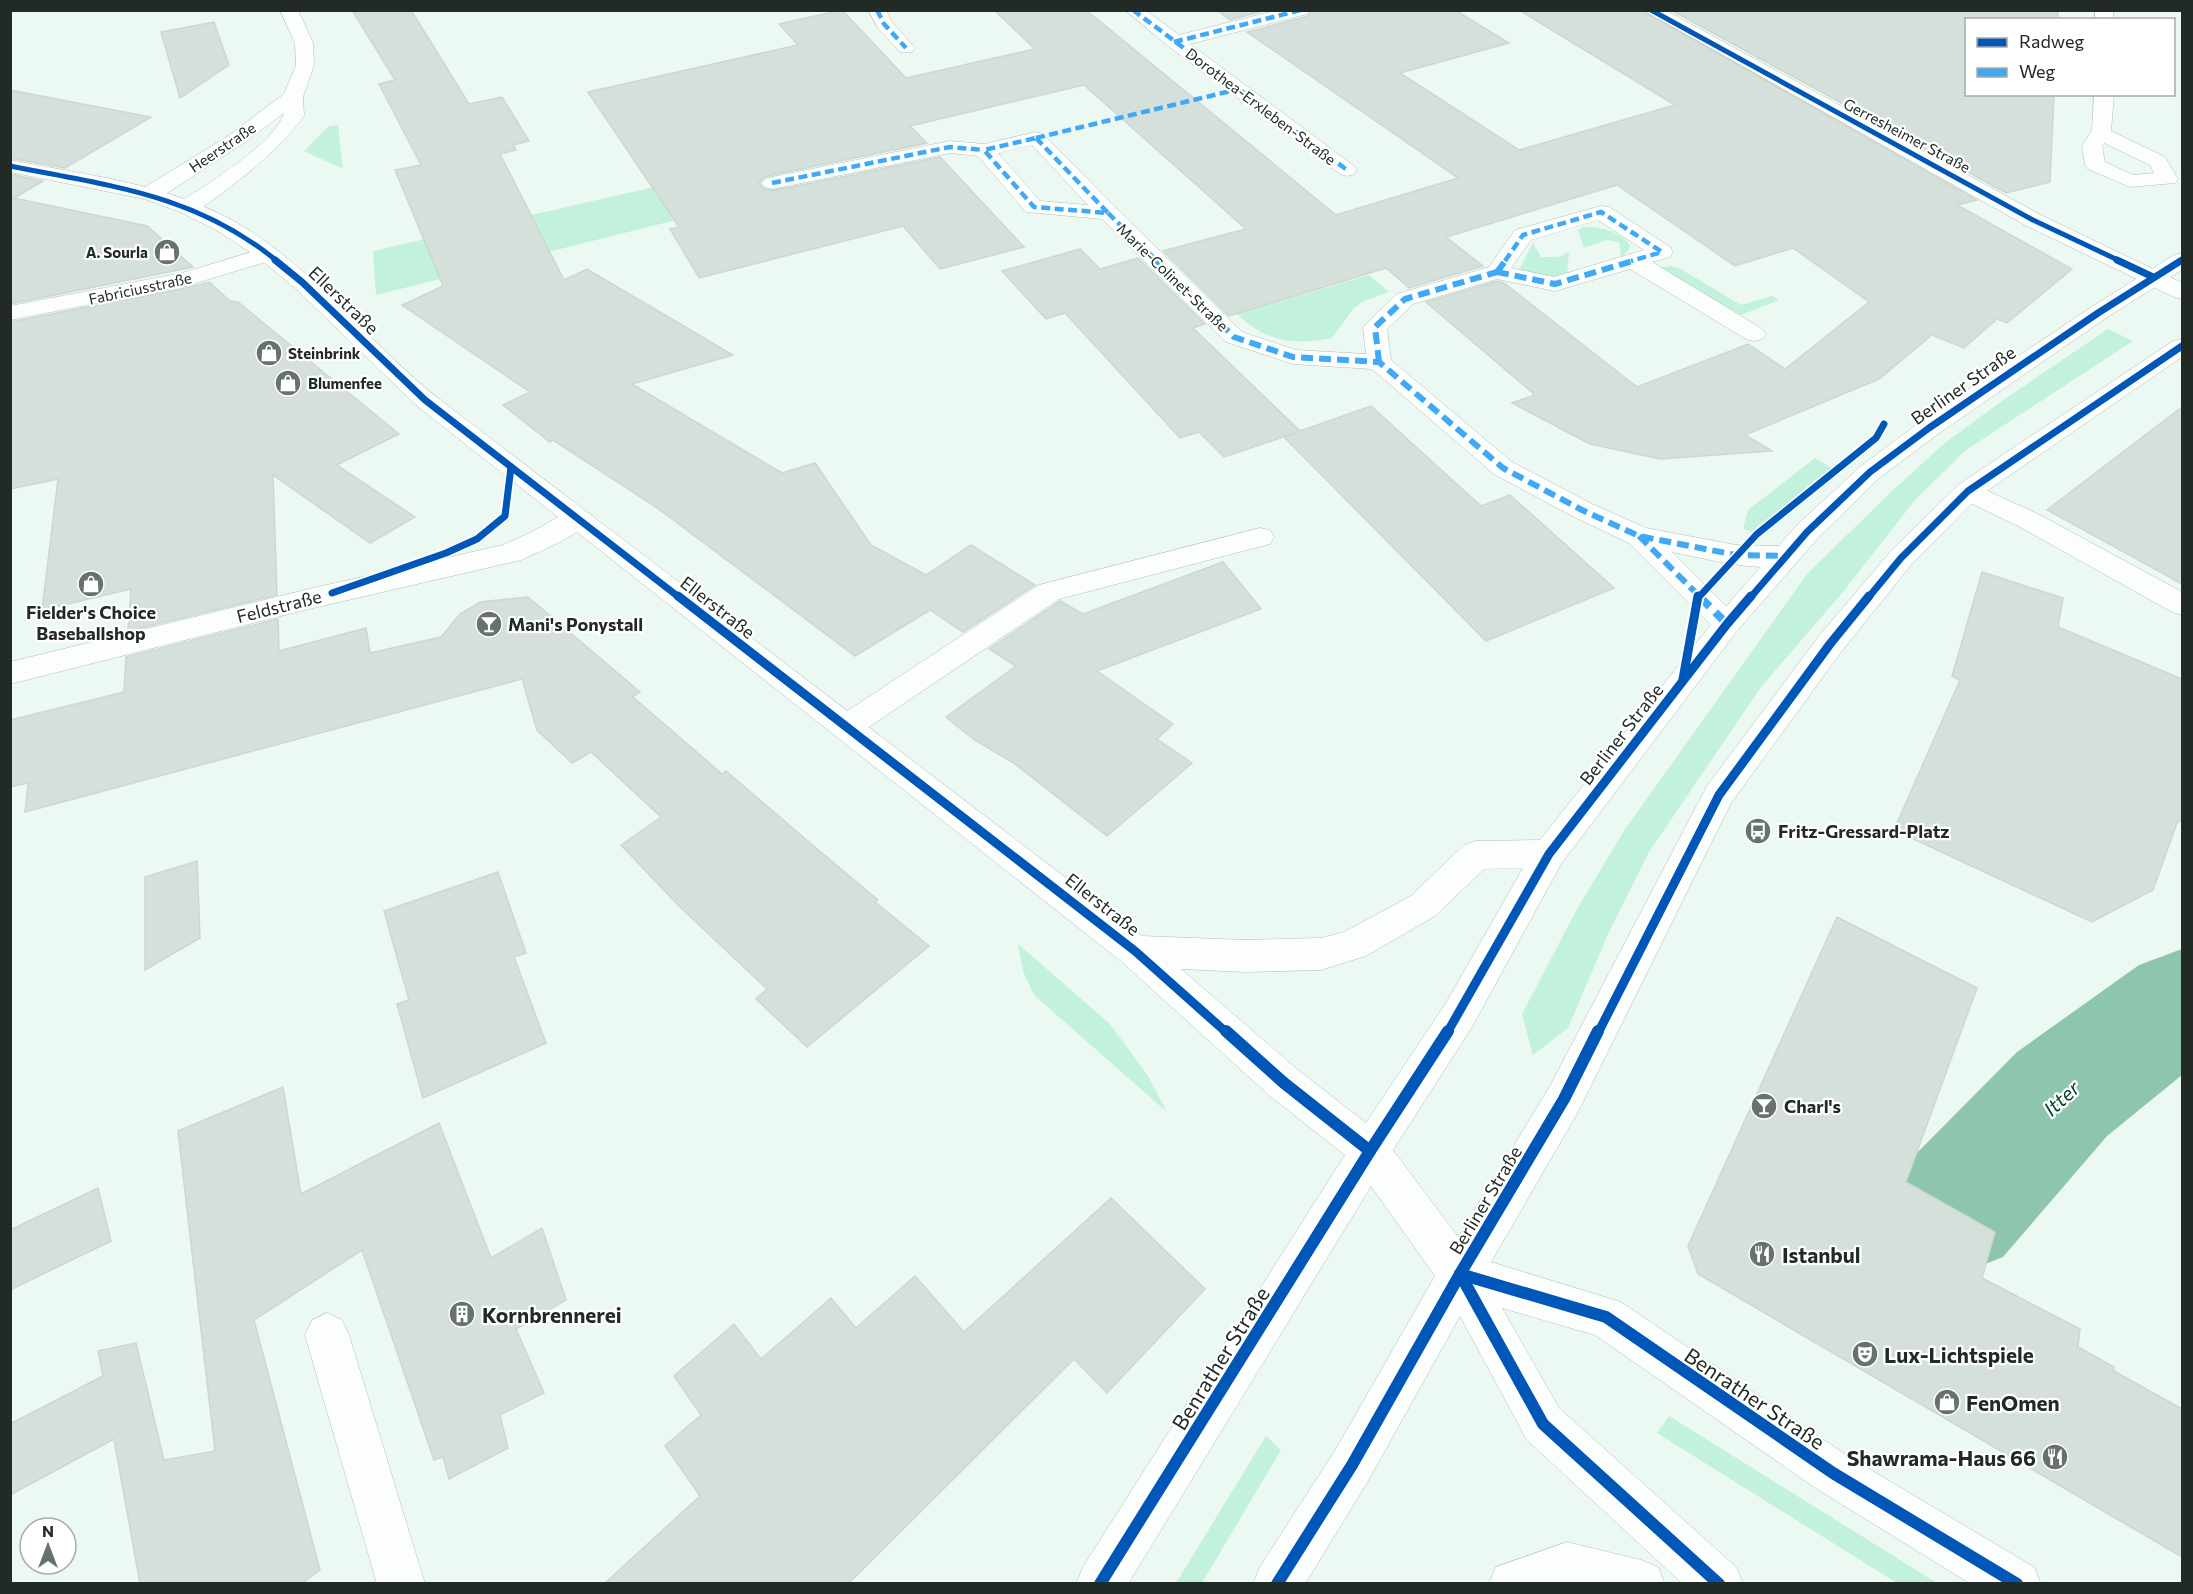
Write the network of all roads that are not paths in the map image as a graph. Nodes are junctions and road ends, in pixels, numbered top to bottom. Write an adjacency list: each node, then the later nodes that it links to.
1 (289, 10): 9 (main road, Heerstraße)
2 (878, 10): 7 (main road)
3 (1133, 10): 6 (main road, Dorothea-Erxleben-Straße)
4 (1301, 10): 6 (main road, Dorothea-Erxleben-Straße)
5 (1651, 10): 22 (main road, Gerresheimer Straße)
6 (1174, 42): 13 (main road, Dorothea-Erxleben-Straße)
7 (906, 48)
8 (2104, 96): 10 (main road)
9 (293, 97): 15 (main road, Heerstraße); 16 (main road, Heerstraße)
10 (2100, 133)
11 (984, 150): 14 (main road, Marie-Colinet-Straße); 17 (main road, Marie-Colinet-Straße); 17 (main road, Marie-Colinet-Straße)
12 (10, 166): 15 (main road, Ellerstraße)
13 (1347, 170)
14 (772, 183)
15 (150, 194): 16 (main road, Ellerstraße)
16 (188, 207): 18 (main road, Ellerstraße)
17 (1108, 213): 27 (main road, Marie-Colinet-Straße)
18 (268, 254): 24 (main road, Fabriciusstraße); 29 (main road, Ellerstraße)
19 (1632, 260): 21 (main road); 21 (main road); 25 (main road)
20 (2182, 260): 22 (main road, Berliner Straße)
21 (1497, 272): 27 (main road)
22 (2152, 277): 23 (main road, Gerresheimer Straße); 32 (main road, Berliner Straße)
23 (2182, 292)
24 (10, 313)
25 (1754, 334)
26 (2182, 346): 28 (main road, Berliner Straße)
27 (1379, 362): 30 (main road)
28 (1968, 491): 33 (main road); 40 (main road, Berliner Straße)
29 (577, 518): 35 (main road, Feldstraße); 36 (main road, Ellerstraße)
30 (1639, 536): 32 (main road); 34 (main road)
31 (1260, 537): 36 (main road)
32 (1786, 556): 34 (main road, Berliner Straße)
33 (2182, 605)
34 (1727, 624): 37 (main road, Berliner Straße)
35 (10, 674)
36 (846, 727): 38 (main road, Ellerstraße)
37 (1549, 854): 38 (main road); 39 (main road, Berliner Straße)
38 (1136, 951): 39 (main road, Ellerstraße)
39 (1370, 1151): 40 (main road); 43 (main road, Benrather Straße)
40 (1460, 1274): 44 (main road); 47 (main road); 48 (main road, Benrather Straße)
41 (327, 1335): 42 (main road)
42 (401, 1584)
43 (1100, 1584)
44 (1277, 1584)
45 (1513, 1584): 46 (main road)
46 (1641, 1584)
47 (1719, 1584)
48 (2017, 1584)

